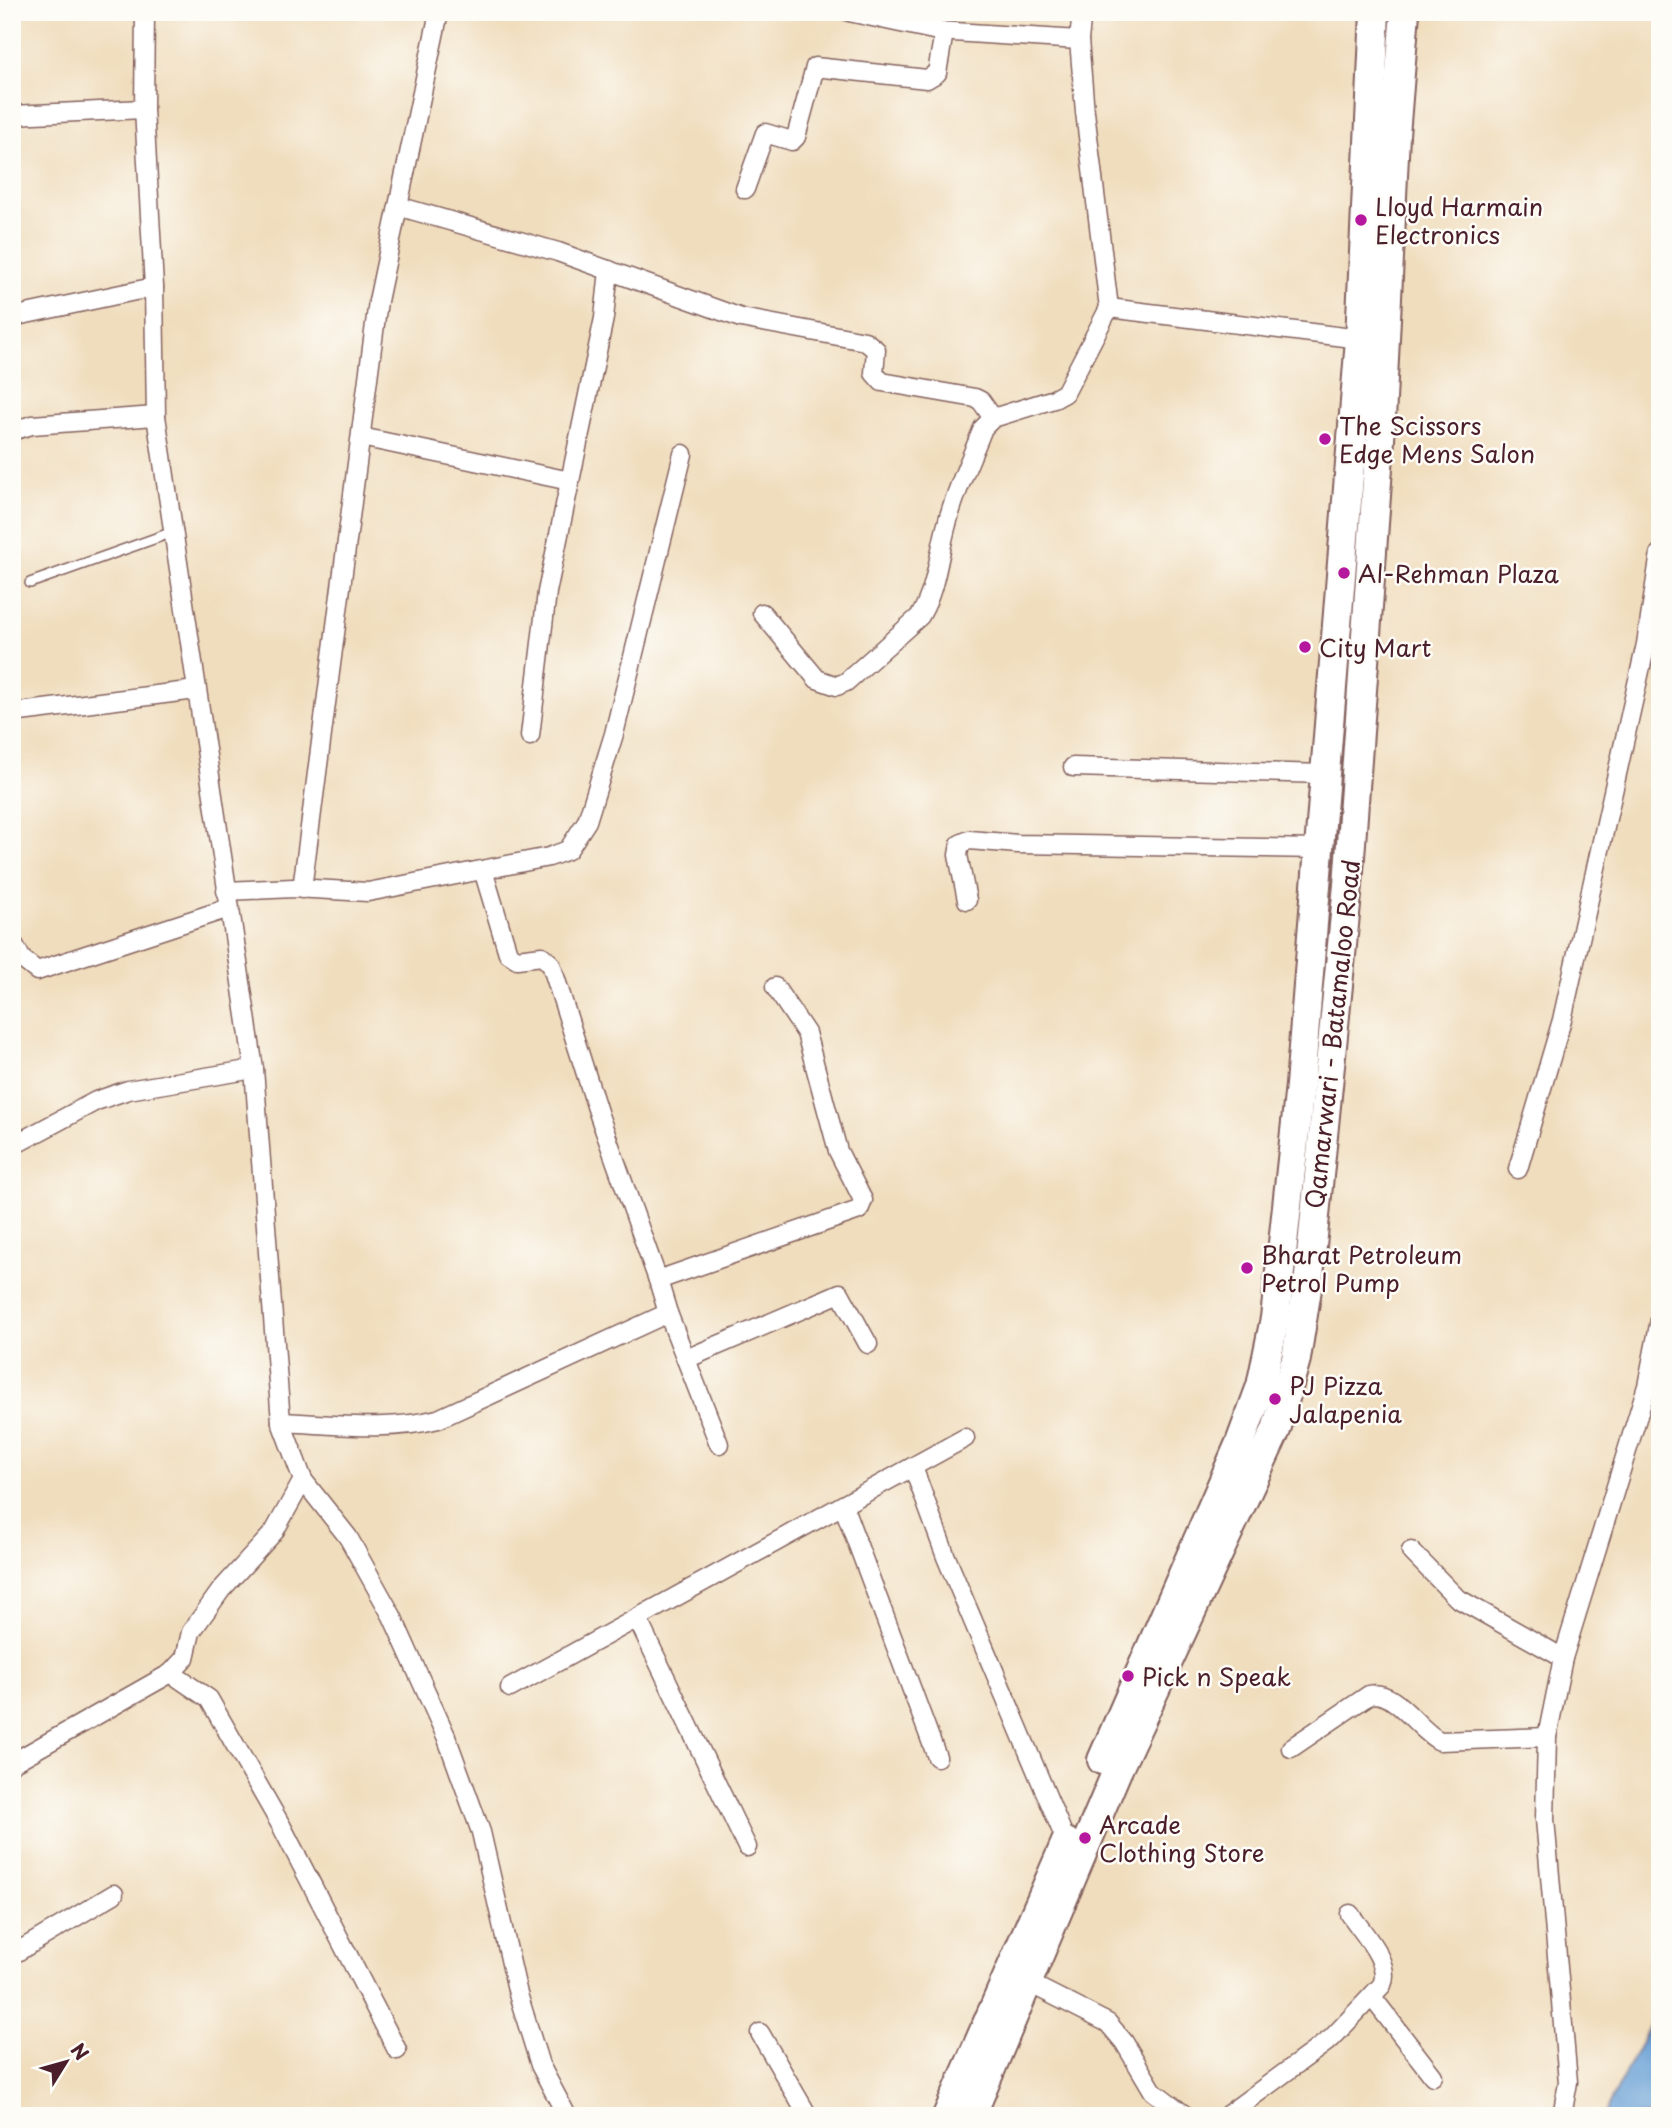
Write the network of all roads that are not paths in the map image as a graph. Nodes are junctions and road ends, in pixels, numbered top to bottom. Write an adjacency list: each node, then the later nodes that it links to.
1 (145, 12): 9 (street)
2 (439, 12): 12 (street)
3 (849, 12): 7 (street)
4 (1082, 12): 8 (street)
5 (1376, 12): 17 (main road, Qamarwari - Batamaloo Road)
6 (1405, 12): 68 (main road, Qamarwari - Batamaloo Road)
7 (944, 32): 8 (street); 11 (street)
8 (1079, 40): 15 (street)
9 (144, 109): 10 (street); 14 (street)
10 (12, 115)
11 (745, 189)
12 (401, 207): 13 (street); 21 (street)
13 (609, 270): 19 (street); 23 (street)
14 (154, 286): 16 (street); 18 (street)
15 (1108, 308): 17 (street); 19 (street)
16 (12, 317)
17 (1360, 339): 32 (main road, Qamarwari - Batamaloo Road)
18 (156, 415): 20 (street); 24 (street)
19 (993, 418): 27 (street)
20 (12, 431)
21 (361, 437): 23 (street); 35 (street)
22 (683, 454): 34 (street)
23 (570, 481): 30 (street)
24 (173, 532): 26 (lane); 28 (street)
25 (1660, 553): 42 (street)
26 (30, 583)
27 (762, 613)
28 (196, 690): 29 (street); 36 (street)
29 (12, 713)
30 (530, 736)
31 (1073, 766): 32 (street)
32 (1325, 774): 33 (main road, Qamarwari - Batamaloo Road)
33 (1319, 849): 37 (street); 63 (main road, Qamarwari - Batamaloo Road)
34 (483, 870): 35 (street); 43 (street)
35 (302, 889): 36 (street)
36 (228, 899): 38 (street); 40 (street)
37 (967, 900)
38 (12, 941)
39 (775, 987): 43 (street)
40 (254, 1069): 41 (street); 48 (street)
41 (12, 1146)
42 (1518, 1169)
43 (658, 1280): 44 (street)
44 (668, 1312): 47 (street); 48 (street)
45 (1660, 1320): 56 (street)
46 (868, 1344): 47 (street)
47 (686, 1359): 50 (street)
48 (281, 1422): 52 (street)
49 (965, 1438): 51 (street)
50 (719, 1444)
51 (913, 1467): 53 (street); 63 (street)
52 (303, 1480): 57 (street); 73 (street)
53 (843, 1505): 55 (street); 61 (street)
54 (1411, 1551): 56 (street)
55 (637, 1618): 58 (street); 64 (street)
56 (1563, 1658): 59 (street)
57 (171, 1673): 62 (street); 71 (street)
58 (510, 1688)
59 (1547, 1737): 60 (street); 79 (street)
60 (1291, 1748)
61 (937, 1757)
62 (12, 1763)
63 (1066, 1841): 75 (main road, Qamarwari - Batamaloo Road)
64 (747, 1847)
65 (114, 1894): 67 (street)
66 (1350, 1914): 69 (street)
67 (12, 1955)
68 (1027, 1982): 76 (main road, Qamarwari - Batamaloo Road); 77 (street)
69 (1372, 1997): 72 (street); 78 (street)
70 (760, 2033): 74 (street)
71 (397, 2049)
72 (1433, 2076)
73 (567, 2116)
74 (808, 2116)
75 (947, 2116)
76 (971, 2116)
77 (1186, 2116)
78 (1226, 2116)
79 (1562, 2116)

